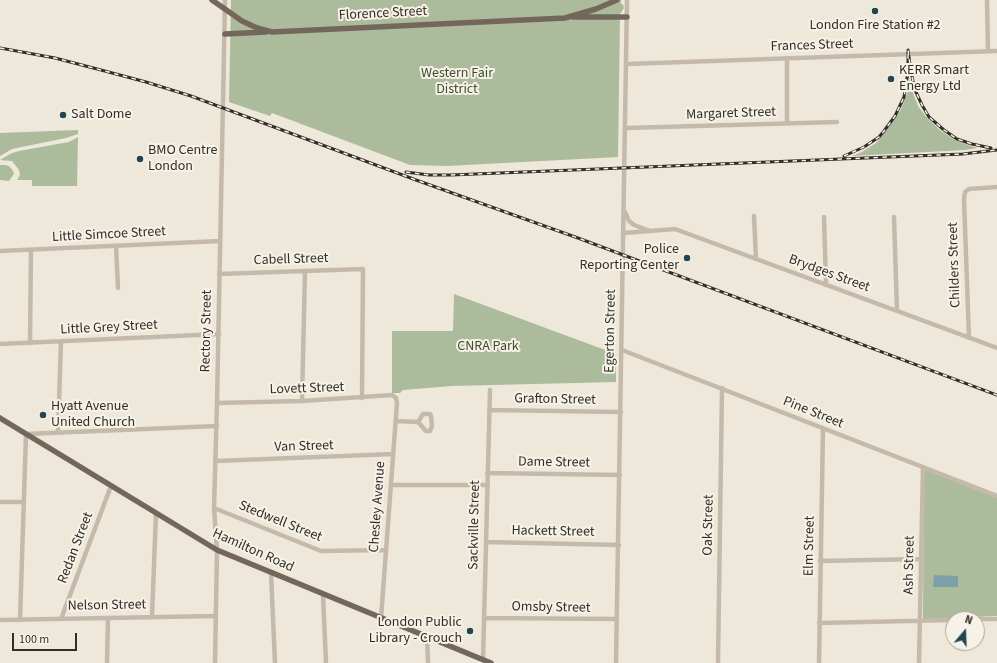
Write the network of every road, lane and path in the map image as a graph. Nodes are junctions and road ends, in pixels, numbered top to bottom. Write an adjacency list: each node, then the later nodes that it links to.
1 (212, 0): 6 (main road, Florence Street)
2 (225, 0): 6 (street, Rectory Street)
3 (617, 0): 8 (main road, Florence Street)
4 (628, 0): 7 (street, Egerton Street)
5 (986, 0): 11 (street)
6 (225, 9): 9 (main road, Florence Street); 10 (street, Rectory Street)
7 (627, 17): 8 (main road); 14 (street, Egerton Street)
8 (565, 18): 9 (main road, Florence Street)
9 (272, 32): 10 (main road)
10 (225, 34): 25 (street, Rectory Street)
11 (988, 51): 12 (street, Frances Street); 13 (street, Frances Street)
12 (997, 51)
13 (787, 58): 14 (street, Frances Street); 16 (street)
14 (627, 64): 17 (street, Egerton Street)
15 (837, 122): 16 (street, Margaret Street)
16 (787, 123): 17 (street, Margaret Street)
17 (626, 128): 19 (street, Egerton Street)
18 (997, 187): 36 (street, Childers Street)
19 (625, 211): 23 (street); 24 (street, Egerton Street)
20 (754, 216): 29 (street)
21 (824, 217): 32 (street)
22 (894, 217): 34 (street)
23 (652, 232): 24 (street, Brydges Street); 29 (street, Brydges Street)
24 (624, 233): 41 (street, Egerton Street)
25 (220, 241): 26 (street, Little Simcoe Street); 31 (street, Rectory Street)
26 (116, 246): 27 (street, Little Simcoe Street); 33 (street)
27 (31, 250): 28 (street, Little Simcoe Street); 38 (street)
28 (0, 251)
29 (756, 259): 32 (street, Brydges Street)
30 (305, 271): 31 (street, Cabell Street); 44 (street, Cabell Street); 46 (street)
31 (219, 274): 35 (street, Rectory Street)
32 (826, 285): 34 (street, Brydges Street)
33 (118, 288)
34 (897, 311): 36 (street, Brydges Street)
35 (218, 334): 37 (street, Little Grey Street); 47 (street, Rectory Street)
36 (968, 338): 40 (street, Brydges Street)
37 (61, 341): 38 (street, Little Grey Street); 55 (street)
38 (30, 342): 39 (street, Little Grey Street)
39 (0, 344)
40 (997, 348)
41 (622, 350): 42 (street, Pine Street); 49 (street, Egerton Street)
42 (722, 388): 54 (street, Pine Street); 101 (street, Oak Street)
43 (490, 390): 48 (street, Sackville Street)
44 (362, 398): 45 (street, Lovett Street); 46 (street, Lovett Street)
45 (396, 398): 51 (street, Chesley Avenue)
46 (302, 401): 47 (street, Lovett Street)
47 (218, 403): 53 (street, Rectory Street)
48 (489, 410): 49 (street, Grafton Street); 60 (street, Sackville Street)
49 (621, 412): 61 (street, Egerton Street)
50 (0, 418): 56 (main road, Hamilton Road)
51 (396, 421): 52 (street); 57 (street, Chesley Avenue)
52 (418, 422)
53 (217, 426): 55 (street); 58 (street, Rectory Street)
54 (823, 429): 59 (street, Pine Street); 75 (street, Elm Street)
55 (58, 432): 56 (street)
56 (26, 434): 64 (main road, Hamilton Road); 67 (street)
57 (393, 454): 58 (street, Van Street); 62 (street, Chesley Avenue)
58 (216, 461): 68 (street, Rectory Street)
59 (923, 467): 65 (street, Pine Street); 74 (street, Ash Street)
60 (487, 473): 61 (street, Dame Street); 63 (street, Sackville Street)
61 (620, 475): 71 (street, Egerton Street)
62 (392, 485): 63 (street); 73 (street, Chesley Avenue)
63 (487, 485): 70 (street, Sackville Street)
64 (111, 486): 69 (main road, Hamilton Road); 80 (street, Redan Street)
65 (997, 496)
66 (0, 502): 67 (street)
67 (23, 502): 86 (street)
68 (214, 508): 72 (street, Rectory Street); 73 (street, Stedwell Street)
69 (156, 513): 72 (main road, Hamilton Road); 78 (street)
70 (486, 542): 71 (street, Hackett Street); 83 (street, Sackville Street)
71 (619, 545): 87 (street, Egerton Street)
72 (217, 550): 76 (main road, Hamilton Road); 79 (street, Rectory Street)
73 (386, 550): 82 (street, Chesley Avenue)
74 (921, 559): 75 (street); 90 (street, Ash Street)
75 (820, 561): 91 (street, Elm Street)
76 (271, 573): 77 (main road, Hamilton Road); 96 (street)
77 (323, 595): 82 (main road, Hamilton Road); 97 (street)
78 (152, 616): 79 (street, Nelson Street); 81 (street, Nelson Street)
79 (215, 616): 95 (street, Rectory Street)
80 (61, 618): 81 (street, Nelson Street); 86 (street, Nelson Street)
81 (108, 618): 94 (street)
82 (381, 618): 92 (main road, Hamilton Road)
83 (484, 618): 87 (street, Omsby Street); 93 (street, Sackville Street)
84 (997, 619): 89 (street)
85 (0, 620): 86 (street, Nelson Street)
86 (20, 620)
87 (617, 620): 100 (street, Egerton Street)
88 (945, 620): 90 (street)
89 (985, 620)
90 (920, 622): 91 (street); 103 (street, Ash Street)
91 (819, 623): 102 (street, Elm Street)
92 (427, 637): 93 (main road, Hamilton Road); 98 (street)
93 (483, 660): 99 (main road, Hamilton Road)
94 (107, 663)
95 (215, 663)
96 (274, 663)
97 (326, 663)
98 (428, 663)
99 (490, 663)
100 (616, 663)
101 (718, 663)
102 (819, 663)
103 (919, 663)

